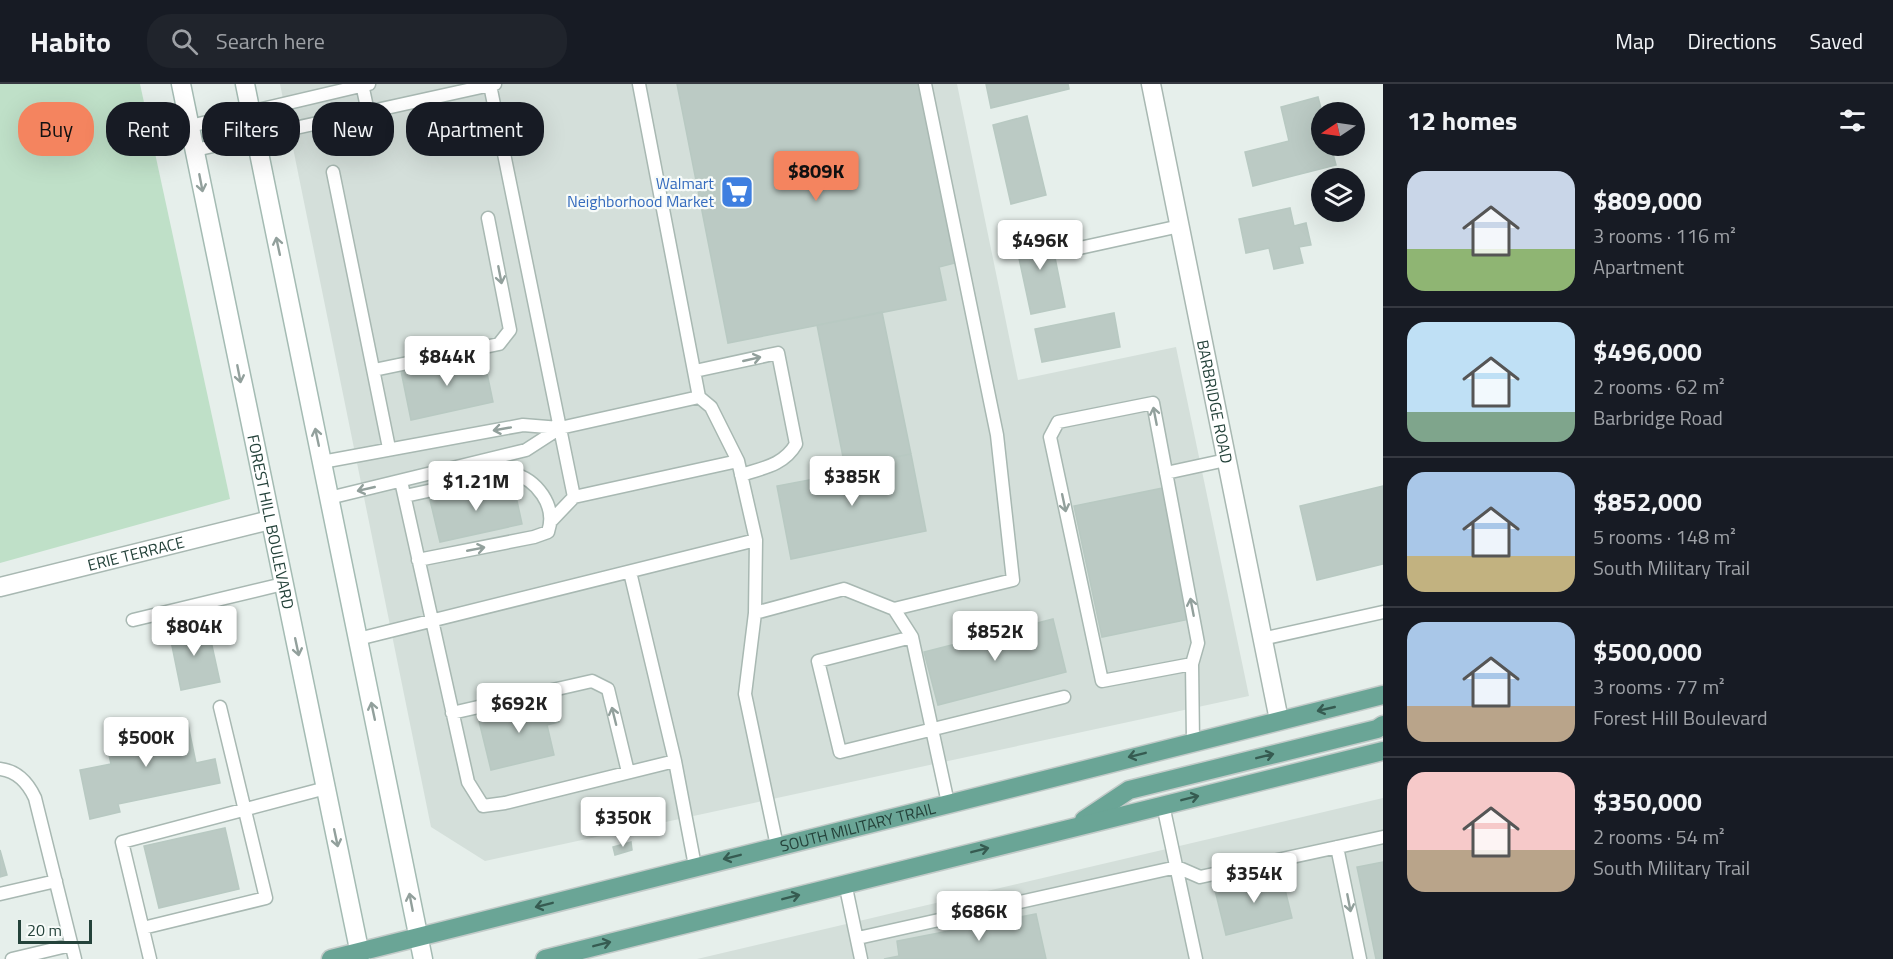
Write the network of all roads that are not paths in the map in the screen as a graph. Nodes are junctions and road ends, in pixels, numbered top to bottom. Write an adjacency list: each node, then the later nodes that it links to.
1 (181, 84): 8 (main road, FOREST HILL BOULEVARD)
2 (245, 84): 9 (main road)
3 (639, 84): 23 (lane)
4 (925, 84): 43 (lane)
5 (1151, 84): 20 (main road, BARBRIDGE ROAD)
6 (364, 85): 10 (lane); 11 (lane)
7 (493, 85): 12 (lane); 25 (lane)
8 (185, 102)
9 (249, 102)
10 (293, 102)
11 (367, 102)
12 (394, 106)
13 (202, 123): 14 (lane)
14 (190, 126): 16 (main road, FOREST HILL BOULEVARD)
15 (202, 148): 16 (lane)
16 (195, 150): 36 (main road, FOREST HILL BOULEVARD, one-way to 36)
17 (259, 156): 29 (main road, one-way to 17)
18 (333, 172): 22 (lane)
19 (488, 218): 22 (lane, one-way to 22)
20 (1180, 226): 21 (lane); 27 (main road, BARBRIDGE ROAD)
21 (1075, 249)
22 (374, 370): 26 (lane)
23 (695, 372): 24 (lane); 31 (lane, one-way to 31)
24 (699, 397): 25 (lane); 28 (lane)
25 (560, 428): 26 (lane, one-way to 26); 32 (lane); 34 (lane)
26 (389, 448): 29 (lane)
27 (1226, 460): 30 (lane); 50 (main road, BARBRIDGE ROAD)
28 (738, 461): 31 (lane); 34 (lane)
29 (322, 462): 35 (main road)
30 (1166, 473): 51 (lane, one-way to 30); 51 (lane, one-way to 51)
31 (741, 475): 38 (lane)
32 (401, 482): 33 (lane); 35 (lane, one-way to 35)
33 (405, 496): 37 (lane); 39 (lane)
34 (574, 497): 37 (lane)
35 (329, 498): 49 (main road)
36 (270, 520): 41 (main road, FOREST HILL BOULEVARD); 42 (main road, ERIE TERRACE)
37 (552, 520): 39 (lane, one-way to 37)
38 (756, 540): 40 (lane); 45 (lane)
39 (418, 560): 47 (lane)
40 (630, 572): 47 (lane); 61 (lane)
41 (283, 584): 46 (lane); 64 (main road, FOREST HILL BOULEVARD, one-way to 64)
42 (0, 587)
43 (894, 609): 45 (lane); 48 (lane)
44 (1383, 612): 50 (lane)
45 (755, 613): 70 (lane)
46 (133, 620)
47 (431, 621): 49 (lane); 55 (lane)
48 (912, 637): 58 (lane); 58 (lane)
49 (358, 639): 78 (main road, one-way to 49)
50 (1262, 639): 56 (main road, BARBRIDGE ROAD)
51 (1192, 664): 59 (lane)
52 (1383, 695): 56 (main road, SOUTH MILITARY TRAIL, one-way to 56)
53 (1064, 697): 58 (lane)
54 (220, 707): 67 (lane)
55 (452, 713): 63 (lane, one-way to 55); 63 (lane)
56 (1279, 720): 59 (main road, SOUTH MILITARY TRAIL)
57 (1383, 725): 68 (main road, one-way to 57)
58 (931, 729): 65 (lane)
59 (1193, 741): 65 (main road, SOUTH MILITARY TRAIL, one-way to 65)
60 (1383, 751): 66 (main road, one-way to 60)
61 (675, 760): 63 (lane); 72 (lane)
62 (0, 769): 74 (lane)
63 (628, 772)
64 (326, 788): 67 (lane); 81 (main road, FOREST HILL BOULEVARD, one-way to 81)
65 (948, 803): 70 (main road, SOUTH MILITARY TRAIL)
66 (1163, 805): 68 (main road); 73 (lane)
67 (246, 809): 77 (lane); 77 (lane)
68 (1075, 826): 75 (main road, one-way to 68)
69 (1383, 837): 71 (lane)
70 (777, 846): 72 (main road, SOUTH MILITARY TRAIL, one-way to 72)
71 (1337, 847): 73 (lane); 90 (lane, one-way to 90)
72 (695, 866): 78 (main road, SOUTH MILITARY TRAIL, one-way to 78)
73 (1176, 867): 79 (lane); 89 (lane)
74 (56, 881): 76 (lane); 80 (lane)
75 (845, 883): 79 (lane); 87 (main road, one-way to 75)
76 (0, 894)
77 (142, 928): 84 (lane)
78 (418, 937): 81 (main road, SOUTH MILITARY TRAIL); 86 (main road)
79 (858, 938): 88 (lane)
80 (71, 945): 82 (lane); 83 (lane)
81 (360, 955): 85 (main road, SOUTH MILITARY TRAIL)
82 (12, 959)
83 (75, 959)
84 (150, 959)
85 (331, 959)
86 (423, 959)
87 (545, 959)
88 (861, 959)
89 (1196, 959)
90 (1360, 959)

